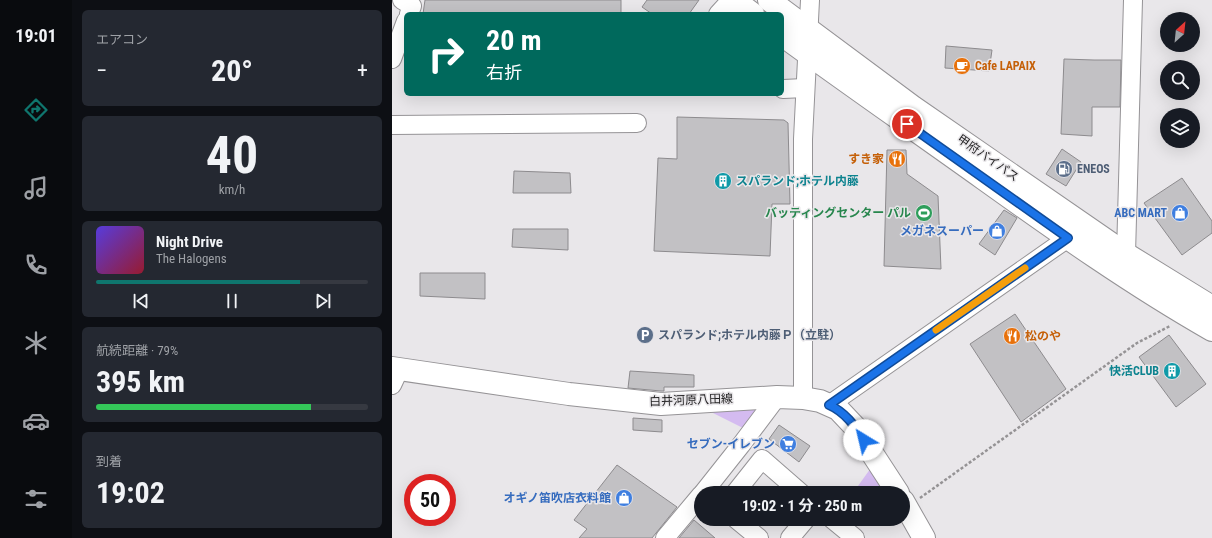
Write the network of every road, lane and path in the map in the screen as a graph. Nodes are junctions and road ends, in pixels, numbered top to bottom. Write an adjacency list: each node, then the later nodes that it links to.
1 (402, 0): 7 (street)
2 (731, 0): 8 (street)
3 (734, 0): 9 (main road)
4 (769, 0): 11 (main road, 甲府バイパス)
5 (810, 0): 11 (street)
6 (1133, 0): 20 (street)
7 (410, 12)
8 (720, 12)
9 (750, 12)
10 (404, 26): 14 (street)
11 (810, 29): 13 (street); 20 (main road, 甲府バイパス)
12 (784, 36): 13 (main road, 甲府バイパス)
13 (808, 54): 15 (street); 19 (main road, 甲府バイパス)
14 (392, 59)
15 (805, 88): 16 (street); 25 (street)
16 (784, 89)
17 (638, 123): 18 (street)
18 (392, 125)
19 (1068, 238): 21 (main road, 甲府バイパス); 26 (street)
20 (1126, 254): 21 (main road, 甲府バイパス)
21 (1203, 304): 22 (main road, 甲府バイパス); 31 (path)
22 (1212, 330)
23 (395, 374): 24 (main road, 白井河原八田線)
24 (777, 396): 25 (main road, 白井河原八田線); 27 (street)
25 (803, 398): 26 (main road, 白井河原八田線)
26 (829, 405): 30 (main road, 白井河原八田線)
27 (708, 486)
28 (741, 486): 29 (street)
29 (786, 486)
30 (894, 486)
31 (910, 495)
32 (694, 504): 38 (street)
33 (910, 517): 37 (main road, 白井河原八田線)
34 (800, 526): 39 (street)
35 (839, 526): 36 (street)
36 (848, 536)
37 (918, 536)
38 (665, 538)
39 (790, 538)

